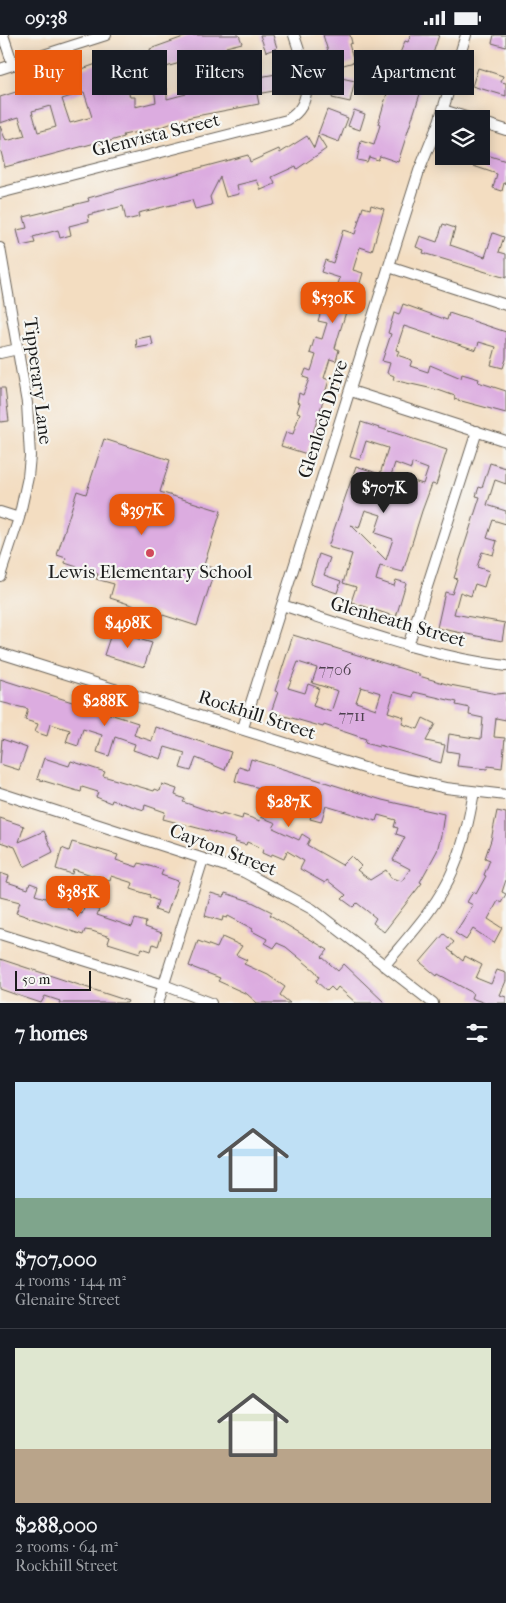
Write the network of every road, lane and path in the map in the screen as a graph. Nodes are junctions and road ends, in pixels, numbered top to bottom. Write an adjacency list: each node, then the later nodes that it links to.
1 (3, 35): 5 (street)
2 (106, 35): 5 (street)
3 (294, 35): 11 (street, Glenvista Street)
4 (466, 35): 7 (street, Glenloch Drive)
5 (13, 65): 6 (street)
6 (0, 69)
7 (443, 109): 8 (street); 13 (street, Glenloch Drive)
8 (446, 110)
9 (490, 125): 10 (street)
10 (506, 130)
11 (0, 193)
12 (0, 248): 15 (street, Tipperary Lane)
13 (389, 267): 14 (street); 17 (street, Glenloch Drive)
14 (506, 305)
15 (18, 349): 16 (street); 21 (street, Tipperary Lane)
16 (0, 353)
17 (350, 391): 18 (street); 23 (street, Glenloch Drive)
18 (477, 431): 19 (street); 24 (street)
19 (506, 441)
20 (0, 512): 21 (street)
21 (19, 518): 22 (street, Tipperary Lane)
22 (0, 576)
23 (282, 605): 24 (street, Glenheath Street); 27 (street, Glenloch Drive)
24 (408, 646): 26 (street, Glenheath Street)
25 (0, 653): 27 (street, Rockhill Street)
26 (506, 666)
27 (243, 728): 28 (street, Rockhill Street)
28 (474, 792): 30 (street, Rockhill Street); 33 (street)
29 (0, 793): 31 (street, Cayton Street)
30 (506, 795)
31 (203, 859): 33 (street, Cayton Street); 34 (street)
32 (0, 934): 34 (street)
33 (384, 966): 37 (street, Cayton Street)
34 (164, 985): 35 (street); 36 (street)
35 (158, 1003)
36 (210, 1003)
37 (433, 1003)

